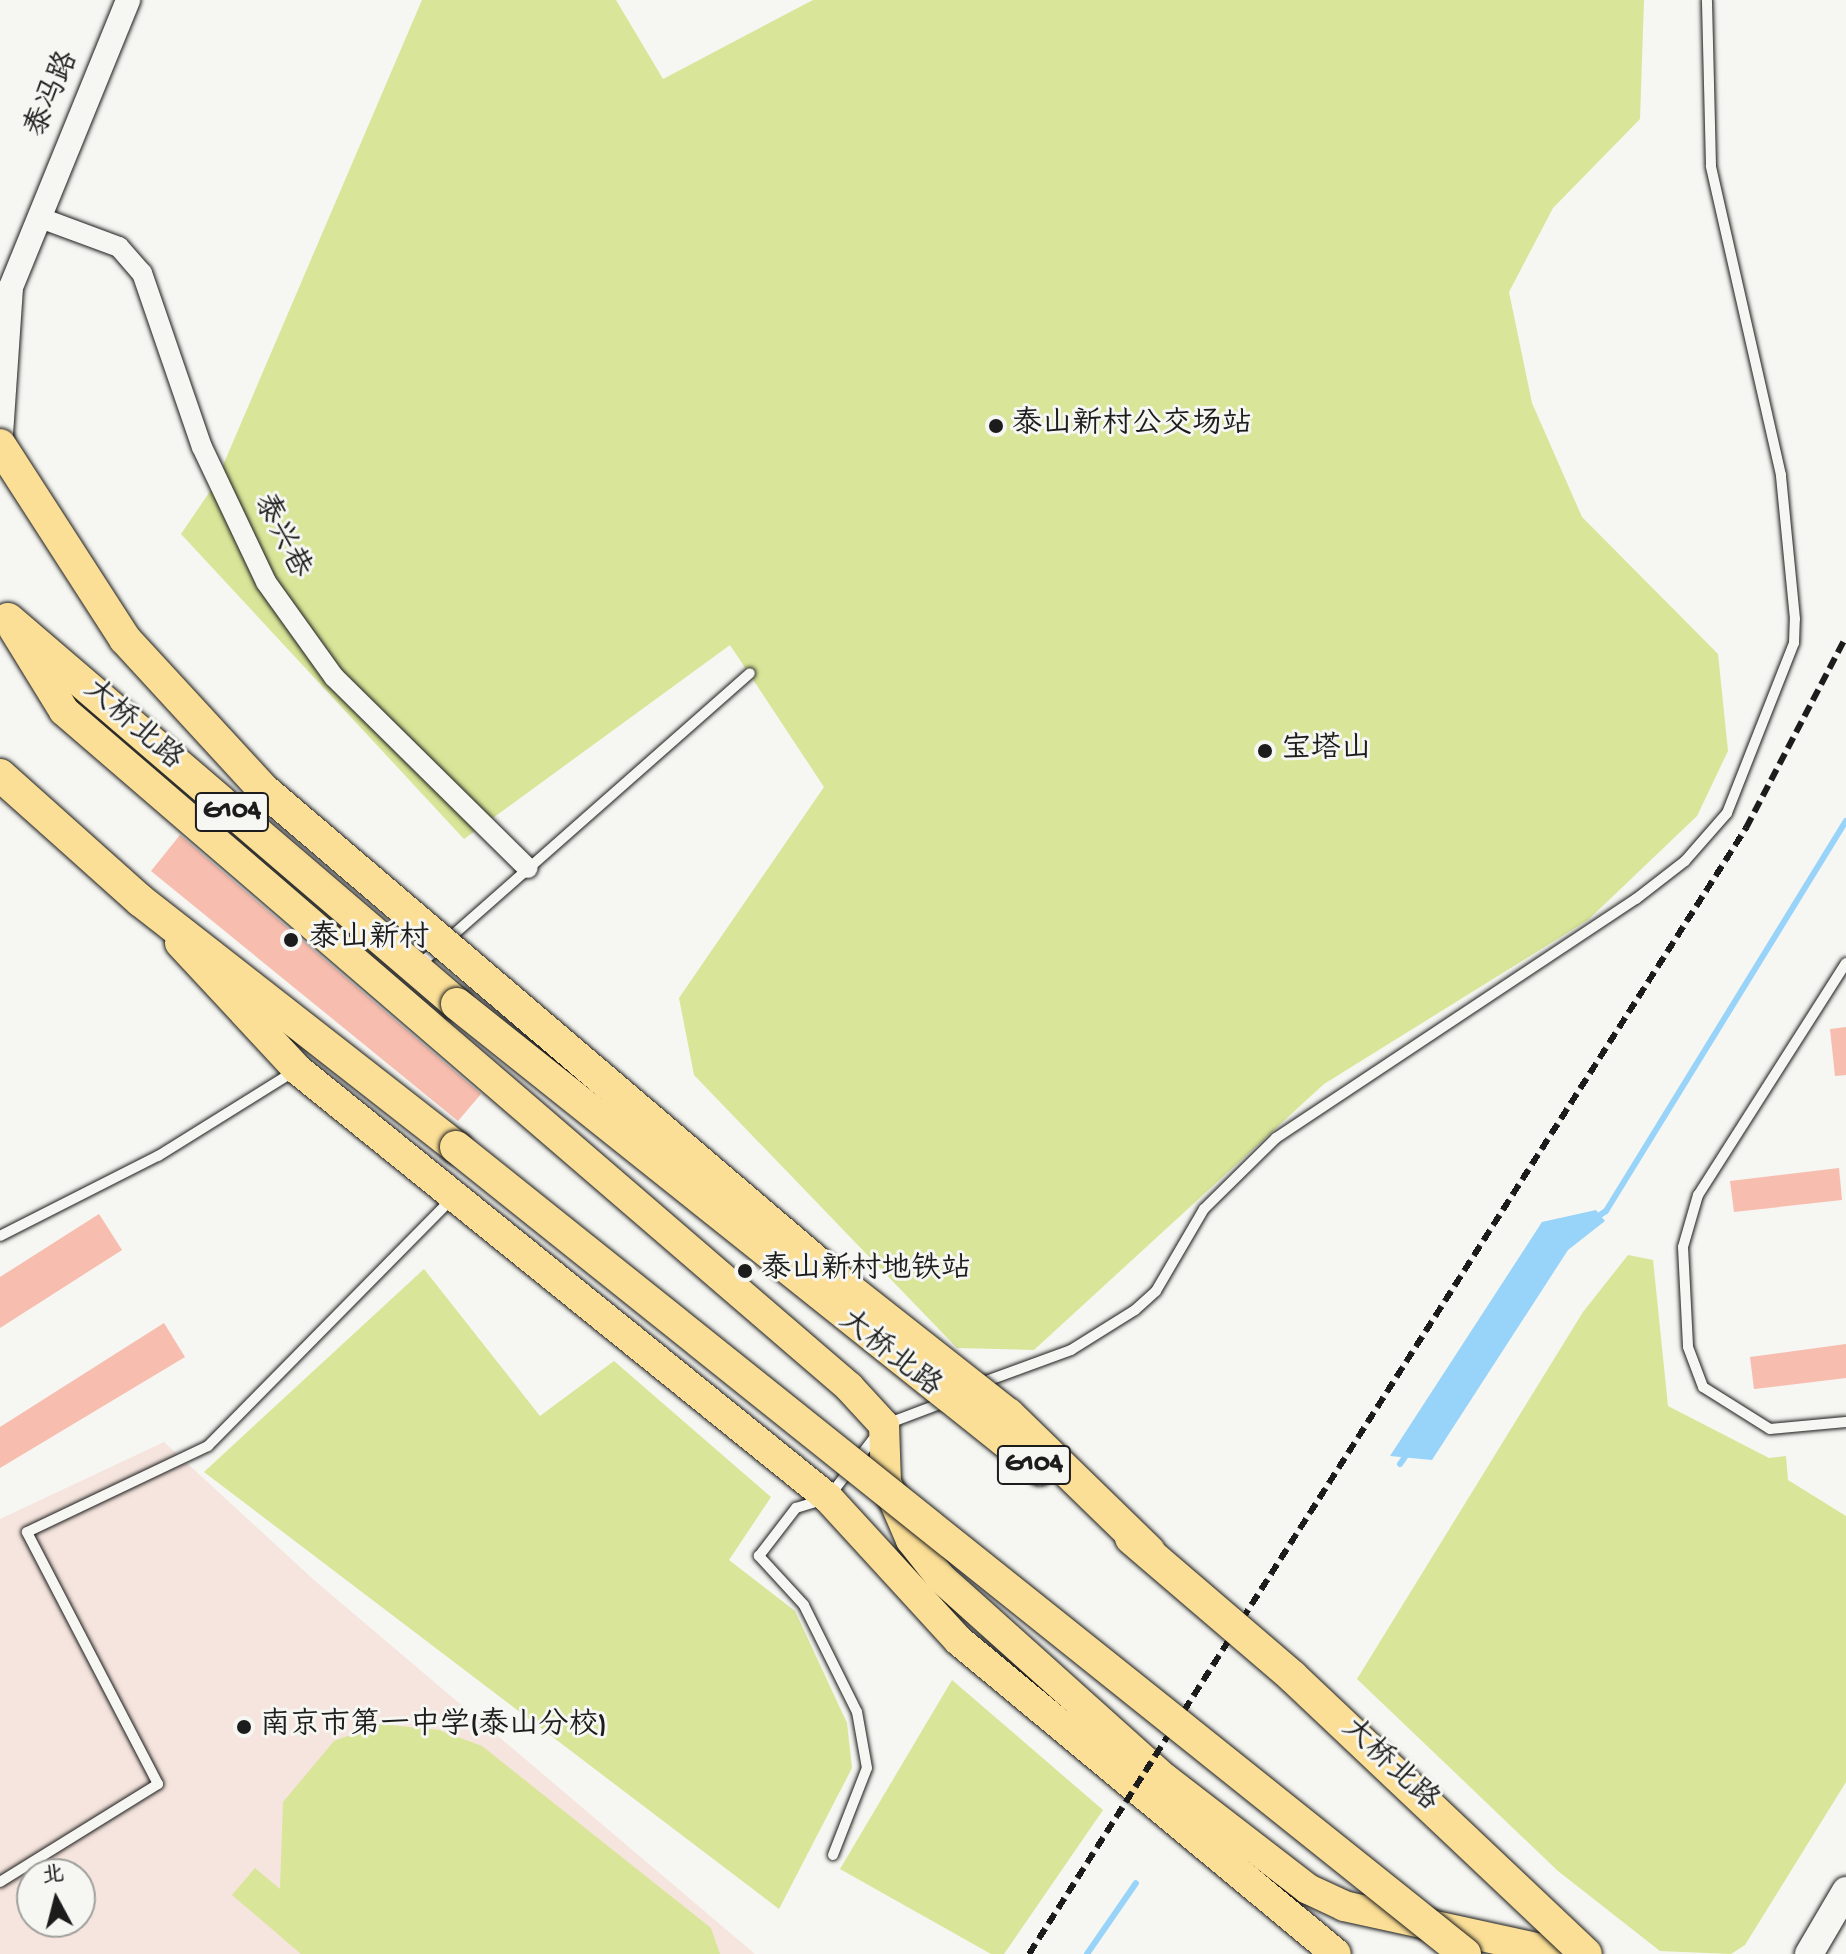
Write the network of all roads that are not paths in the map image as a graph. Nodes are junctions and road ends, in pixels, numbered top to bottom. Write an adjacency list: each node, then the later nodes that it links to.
1 (128, 0): 3 (street, 泰冯路)
2 (1707, 0): 17 (lane)
3 (38, 217): 4 (street, 泰冯路); 9 (street, 泰兴巷)
4 (2, 386): 5 (street, 泰冯路)
5 (0, 447): 19 (highway, bridge)
6 (4, 614): 12 (highway, 大桥北路 / G104); 17 (main road)
7 (750, 673): 9 (lane)
8 (0, 775): 10 (highway)
9 (528, 868): 12 (lane)
10 (141, 901): 13 (main road); 24 (highway, bridge)
11 (1846, 963): 16 (lane)
12 (415, 969): 19 (highway, 大桥北路 / G104, bridge)
13 (298, 1070): 14 (main road); 15 (lane)
14 (454, 1197): 18 (main road); 21 (lane)
15 (0, 1236)
16 (1846, 1422)
17 (884, 1425): 18 (lane); 25 (main road)
18 (828, 1498): 20 (lane); 23 (main road)
19 (1149, 1551): 26 (highway, 大桥北路 / G104, bridge)
20 (833, 1855)
21 (0, 1882)
22 (1846, 1891): 27 (main road)
23 (1336, 1954)
24 (1465, 1954)
25 (1565, 1954)
26 (1586, 1954)
27 (1809, 1954)

